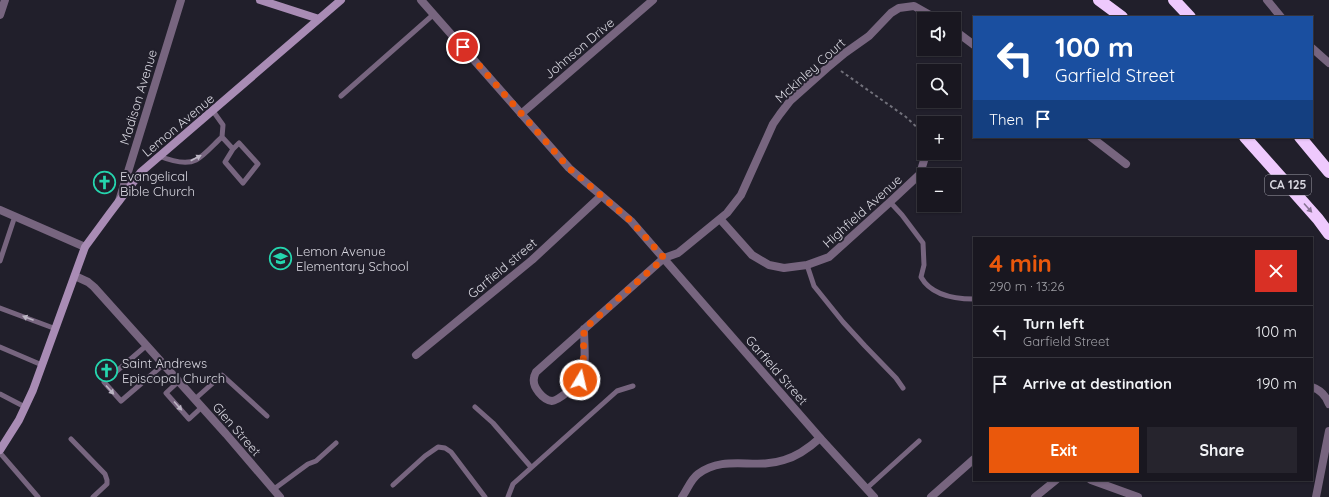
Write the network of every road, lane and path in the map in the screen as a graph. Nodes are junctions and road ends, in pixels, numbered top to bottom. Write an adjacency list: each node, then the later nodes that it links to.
1 (5, 0): 13 (street)
2 (181, 0): 37 (street, Madison Avenue)
3 (260, 0): 10 (main road)
4 (341, 0): 17 (main road, Lemon Avenue)
5 (421, 0): 12 (street, Garfield Street)
6 (653, 0): 25 (street, Johnson Drive)
7 (1099, 0): 14 (highway)
8 (1112, 0): 15 (highway)
9 (1267, 0): 16 (street)
10 (269, 1): 17 (main road)
11 (925, 12): 41 (street, Mckinley Court)
12 (434, 14): 23 (lane); 25 (street, Garfield Street)
13 (0, 15)
14 (1121, 16)
15 (1128, 16)
16 (1280, 16)
17 (319, 19): 24 (main road, Lemon Avenue)
18 (961, 35): 19 (street)
19 (973, 44)
20 (1313, 49): 21 (street)
21 (1329, 63)
22 (841, 71): 26 (path)
23 (341, 96)
24 (213, 111): 27 (lane); 32 (main road, Lemon Avenue)
25 (521, 114): 36 (street, Garfield Street)
26 (917, 127)
27 (222, 137): 31 (lane); 32 (lane, one-way to 27)
28 (1092, 138): 34 (street)
29 (1246, 138): 42 (highway, CA 125, one-way to 42)
30 (1301, 138): 35 (highway, CA 125)
31 (233, 149): 31 (lane)
32 (159, 156): 37 (main road, Lemon Avenue)
33 (924, 160): 38 (street, Highfield Avenue)
34 (1126, 164)
35 (1329, 172)
36 (601, 196): 44 (street, Garfield Street); 54 (street, Garfield street)
37 (118, 202): 43 (main road, Lemon Avenue)
38 (890, 202): 46 (street, Highfield Avenue); 48 (lane)
39 (0, 210): 40 (street)
40 (15, 216): 43 (street); 45 (lane)
41 (720, 220): 44 (street); 46 (street, Highfield Avenue)
42 (1329, 234)
43 (85, 246): 47 (main road, Lemon Avenue)
44 (664, 258): 51 (street); 69 (street, Garfield Street)
45 (0, 261)
46 (807, 265): 59 (lane)
47 (75, 276): 50 (main road, Lemon Avenue); 52 (street, Glen Street)
48 (973, 299)
49 (0, 308): 50 (lane, one-way to 49)
50 (56, 329): 56 (main road, Lemon Avenue)
51 (584, 329): 51 (street)
52 (147, 345): 55 (street, Glen Street); 55 (lane, one-way to 55)
53 (0, 347): 56 (lane)
54 (416, 355)
55 (164, 364): 57 (street, Glen Street)
56 (42, 365): 64 (main road, Lemon Avenue)
57 (179, 381): 62 (street, Glen Street); 65 (lane, one-way to 65)
58 (633, 386): 75 (lane)
59 (903, 388)
60 (1313, 388): 63 (street)
61 (0, 394): 64 (lane)
62 (195, 399): 65 (street, Glen Street); 67 (lane)
63 (1329, 404)
64 (25, 407): 73 (main road, Lemon Avenue)
65 (202, 407): 80 (street, Glen Street)
66 (475, 407): 75 (lane)
67 (267, 416)
68 (1329, 431): 91 (street)
69 (820, 438): 79 (street, Garfield Street); 86 (street)
70 (71, 439): 82 (lane)
71 (919, 441): 79 (lane)
72 (336, 443): 80 (lane)
73 (0, 452): 81 (lane)
74 (973, 460): 88 (street)
75 (531, 467): 85 (lane)
76 (1055, 481): 89 (street)
77 (1094, 481): 90 (street)
78 (393, 485): 84 (lane)
79 (866, 488): 87 (street, Garfield Street)
80 (274, 489): 83 (street, Glen Street)
81 (38, 497)
82 (93, 497)
83 (280, 497)
84 (485, 497)
85 (508, 497)
86 (682, 497)
87 (874, 497)
88 (931, 497)
89 (1035, 497)
90 (1138, 497)
91 (1316, 497)

